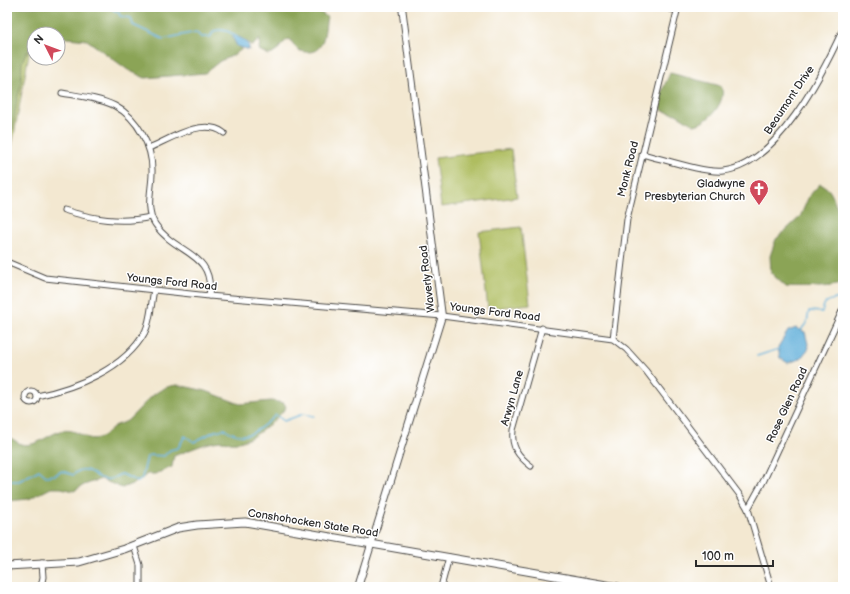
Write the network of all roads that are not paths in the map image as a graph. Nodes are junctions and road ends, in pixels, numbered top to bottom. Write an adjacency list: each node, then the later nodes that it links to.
1 (402, 7): 15 (street, Waverly Road)
2 (659, 7): 3 (street)
3 (677, 8): 8 (street, Monk Road)
4 (843, 29): 8 (street, Beaumont Drive)
5 (62, 93): 7 (street)
6 (224, 133): 7 (street)
7 (149, 148): 10 (street)
8 (642, 154): 19 (street, Monk Road)
9 (64, 210): 10 (street)
10 (151, 217): 13 (street)
11 (7, 262): 12 (street, Youngs Ford Road)
12 (154, 290): 13 (street, Youngs Ford Road); 20 (street)
13 (209, 296): 15 (street, Youngs Ford Road)
14 (843, 308): 16 (street, Rose Glen Road)
15 (442, 316): 18 (street, Youngs Ford Road); 23 (street, Waverly Road)
16 (837, 322): 17 (street); 22 (street, Rose Glen Road)
17 (843, 322)
18 (542, 328): 19 (street, Youngs Ford Road); 21 (street, Arwyn Lane)
19 (613, 339): 22 (street)
20 (37, 396)
21 (531, 466)
22 (748, 509): 35 (street)
23 (372, 544): 24 (main road, Conshohocken State Road); 25 (main road, Conshohocken State Road); 31 (street, Waverly Road)
24 (134, 546): 26 (main road, Conshohocken State Road); 30 (street)
25 (449, 557): 28 (main road, Conshohocken State Road); 32 (street)
26 (42, 563): 27 (main road, Conshohocken State Road); 29 (street)
27 (7, 566)
28 (568, 578): 33 (street); 34 (main road, Conshohocken State Road)
29 (41, 587)
30 (140, 587)
31 (358, 587)
32 (441, 587)
33 (566, 587)
34 (618, 587)
35 (771, 587)

